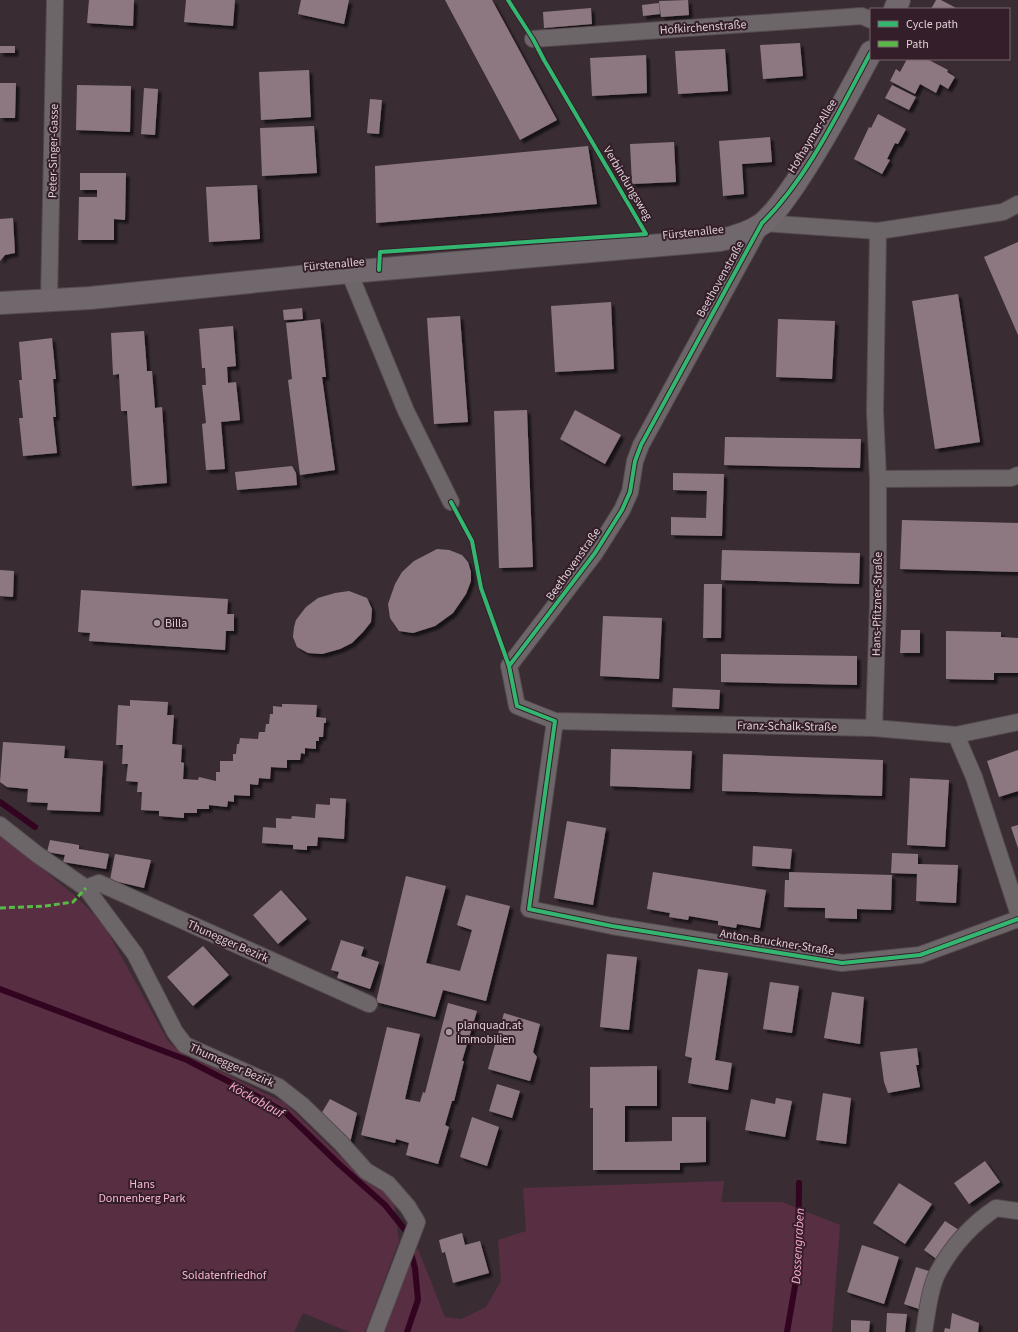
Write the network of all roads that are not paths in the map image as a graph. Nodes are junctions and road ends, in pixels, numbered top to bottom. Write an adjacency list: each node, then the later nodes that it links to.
1 (55, 0): 9 (street, Peter-Singer-Gasse)
2 (870, 20): 3 (street, Hofkirchenstraße)
3 (533, 39)
4 (870, 54): 6 (street, Hofhaymer-Allee)
5 (1018, 204): 7 (street)
6 (762, 223): 7 (street); 8 (street, Fürstenallee); 14 (street, Beethovenstraße)
7 (878, 231): 12 (street, Hans-Pfitzner-Straße)
8 (349, 272): 9 (street, Fürstenallee); 13 (street, Fürstenallee)
9 (49, 301): 10 (street, Fürstenallee)
10 (0, 303)
11 (1018, 475): 12 (street)
12 (878, 479): 16 (street, Hans-Pfitzner-Straße)
13 (452, 502)
14 (555, 721): 16 (street, Franz-Schalk-Straße); 21 (street, Anton-Bruckner-Straße)
15 (1018, 722): 17 (street, Franz-Schalk-Straße)
16 (874, 728): 17 (street, Franz-Schalk-Straße)
17 (956, 735): 20 (street)
18 (0, 825): 19 (street, Thumegger Bezirk)
19 (86, 888): 22 (street, Thunegger Bezirk); 24 (street, Thumegger Bezirk)
20 (1018, 912)
21 (1018, 919)
22 (369, 1004)
23 (1018, 1210): 25 (street)
24 (375, 1332)
25 (924, 1332)

